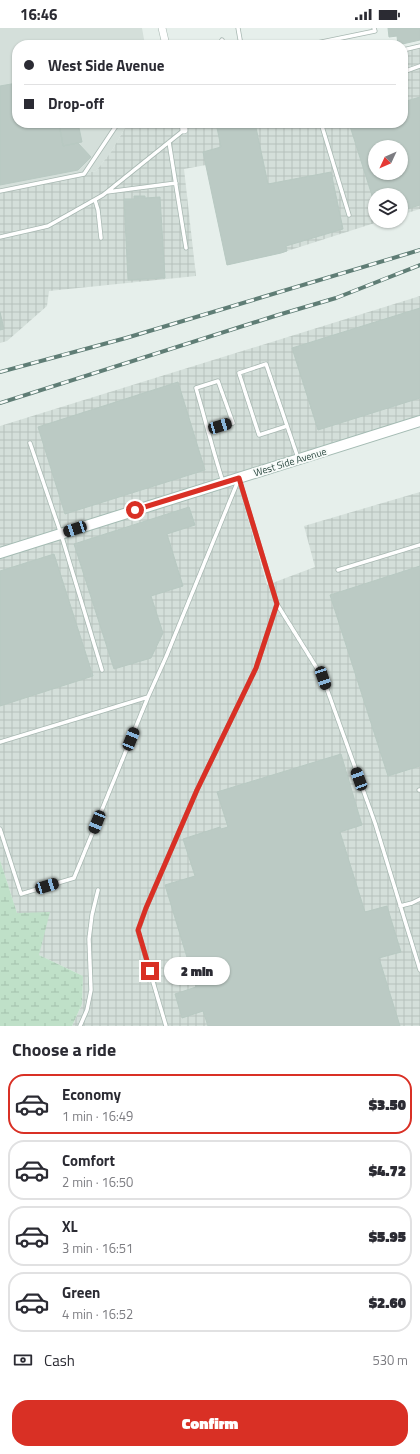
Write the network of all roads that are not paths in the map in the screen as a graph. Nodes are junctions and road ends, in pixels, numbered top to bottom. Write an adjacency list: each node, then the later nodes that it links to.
1 (163, 28): 4 (street)
2 (238, 28): 5 (lane)
3 (374, 28): 6 (lane)
4 (165, 40)
5 (240, 40)
6 (331, 40)
7 (420, 46): 8 (lane)
8 (408, 49)
9 (420, 66): 10 (lane)
10 (408, 70)
11 (115, 128): 16 (lane)
12 (182, 128): 14 (lane)
13 (323, 128): 19 (lane)
14 (169, 142): 15 (lane); 17 (lane)
15 (176, 183): 17 (lane); 22 (lane)
16 (0, 191)
17 (107, 192): 18 (lane)
18 (95, 200): 20 (lane); 21 (lane)
19 (349, 215)
20 (0, 237)
21 (101, 238)
22 (186, 248)
23 (420, 421): 27 (street, West Side Avenue)
24 (287, 426): 24 (lane); 27 (lane)
25 (208, 430): 25 (lane); 29 (lane)
26 (30, 443): 30 (lane)
27 (298, 460): 28 (street, West Side Avenue)
28 (239, 478): 29 (street, West Side Avenue); 34 (lane); 36 (lane)
29 (224, 483): 30 (street, West Side Avenue)
30 (61, 534): 32 (street, West Side Avenue); 35 (lane)
31 (420, 545): 33 (lane)
32 (0, 553)
33 (338, 570)
34 (277, 604): 41 (lane); 44 (lane)
35 (102, 670)
36 (148, 697): 37 (lane); 38 (lane)
37 (0, 742)
38 (0, 829)
39 (98, 890): 43 (lane)
40 (420, 899): 41 (lane)
41 (400, 906): 42 (lane)
42 (420, 970)
43 (80, 1026)
44 (166, 1026)

